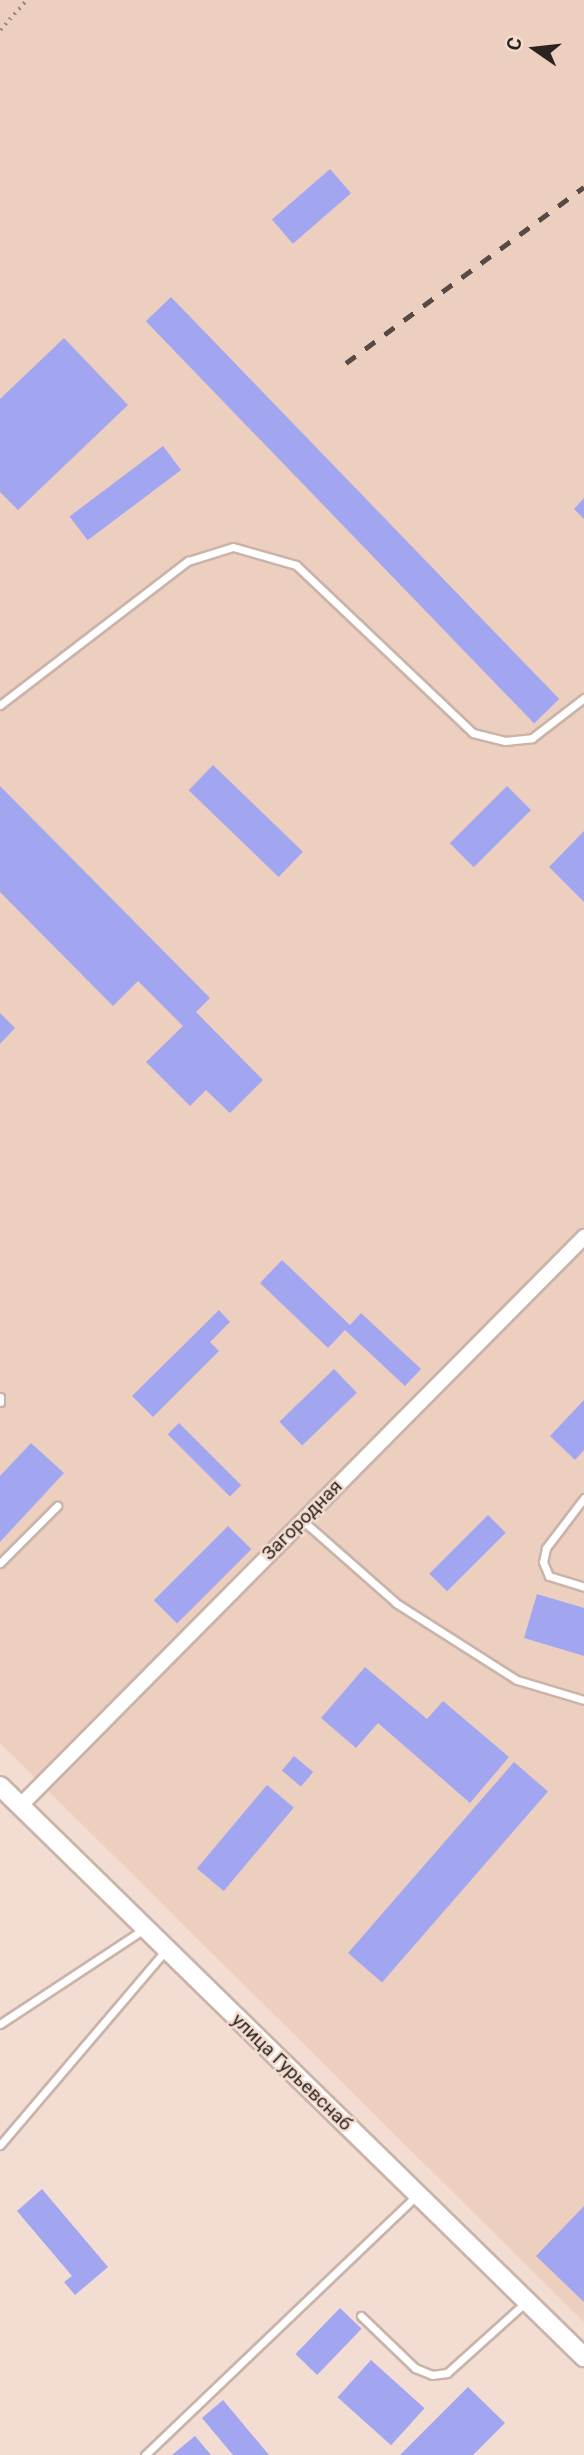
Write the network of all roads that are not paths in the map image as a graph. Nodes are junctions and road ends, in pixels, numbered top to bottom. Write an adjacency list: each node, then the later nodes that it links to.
1 (584, 698): 2 (lane)
2 (0, 705)
3 (584, 1237): 6 (street, Загородная)
4 (584, 1498): 8 (lane)
5 (57, 1506): 7 (lane)
6 (302, 1520): 9 (lane); 11 (street, Загородная)
7 (0, 1563)
8 (584, 1587)
9 (584, 1700)
10 (0, 1786): 11 (street, улица Гурьевснаб)
11 (21, 1805): 12 (street, улица Гурьевснаб)
12 (145, 1929): 13 (street, улица Гурьевснаб); 14 (lane)
13 (166, 1950): 15 (lane); 16 (street, улица Гурьевснаб)
14 (0, 2024)
15 (0, 2145)
16 (418, 2194): 17 (street, улица Гурьевснаб); 20 (lane)
17 (527, 2301): 18 (lane); 19 (street, улица Гурьевснаб)
18 (361, 2316)
19 (584, 2357)
20 (145, 2455)

